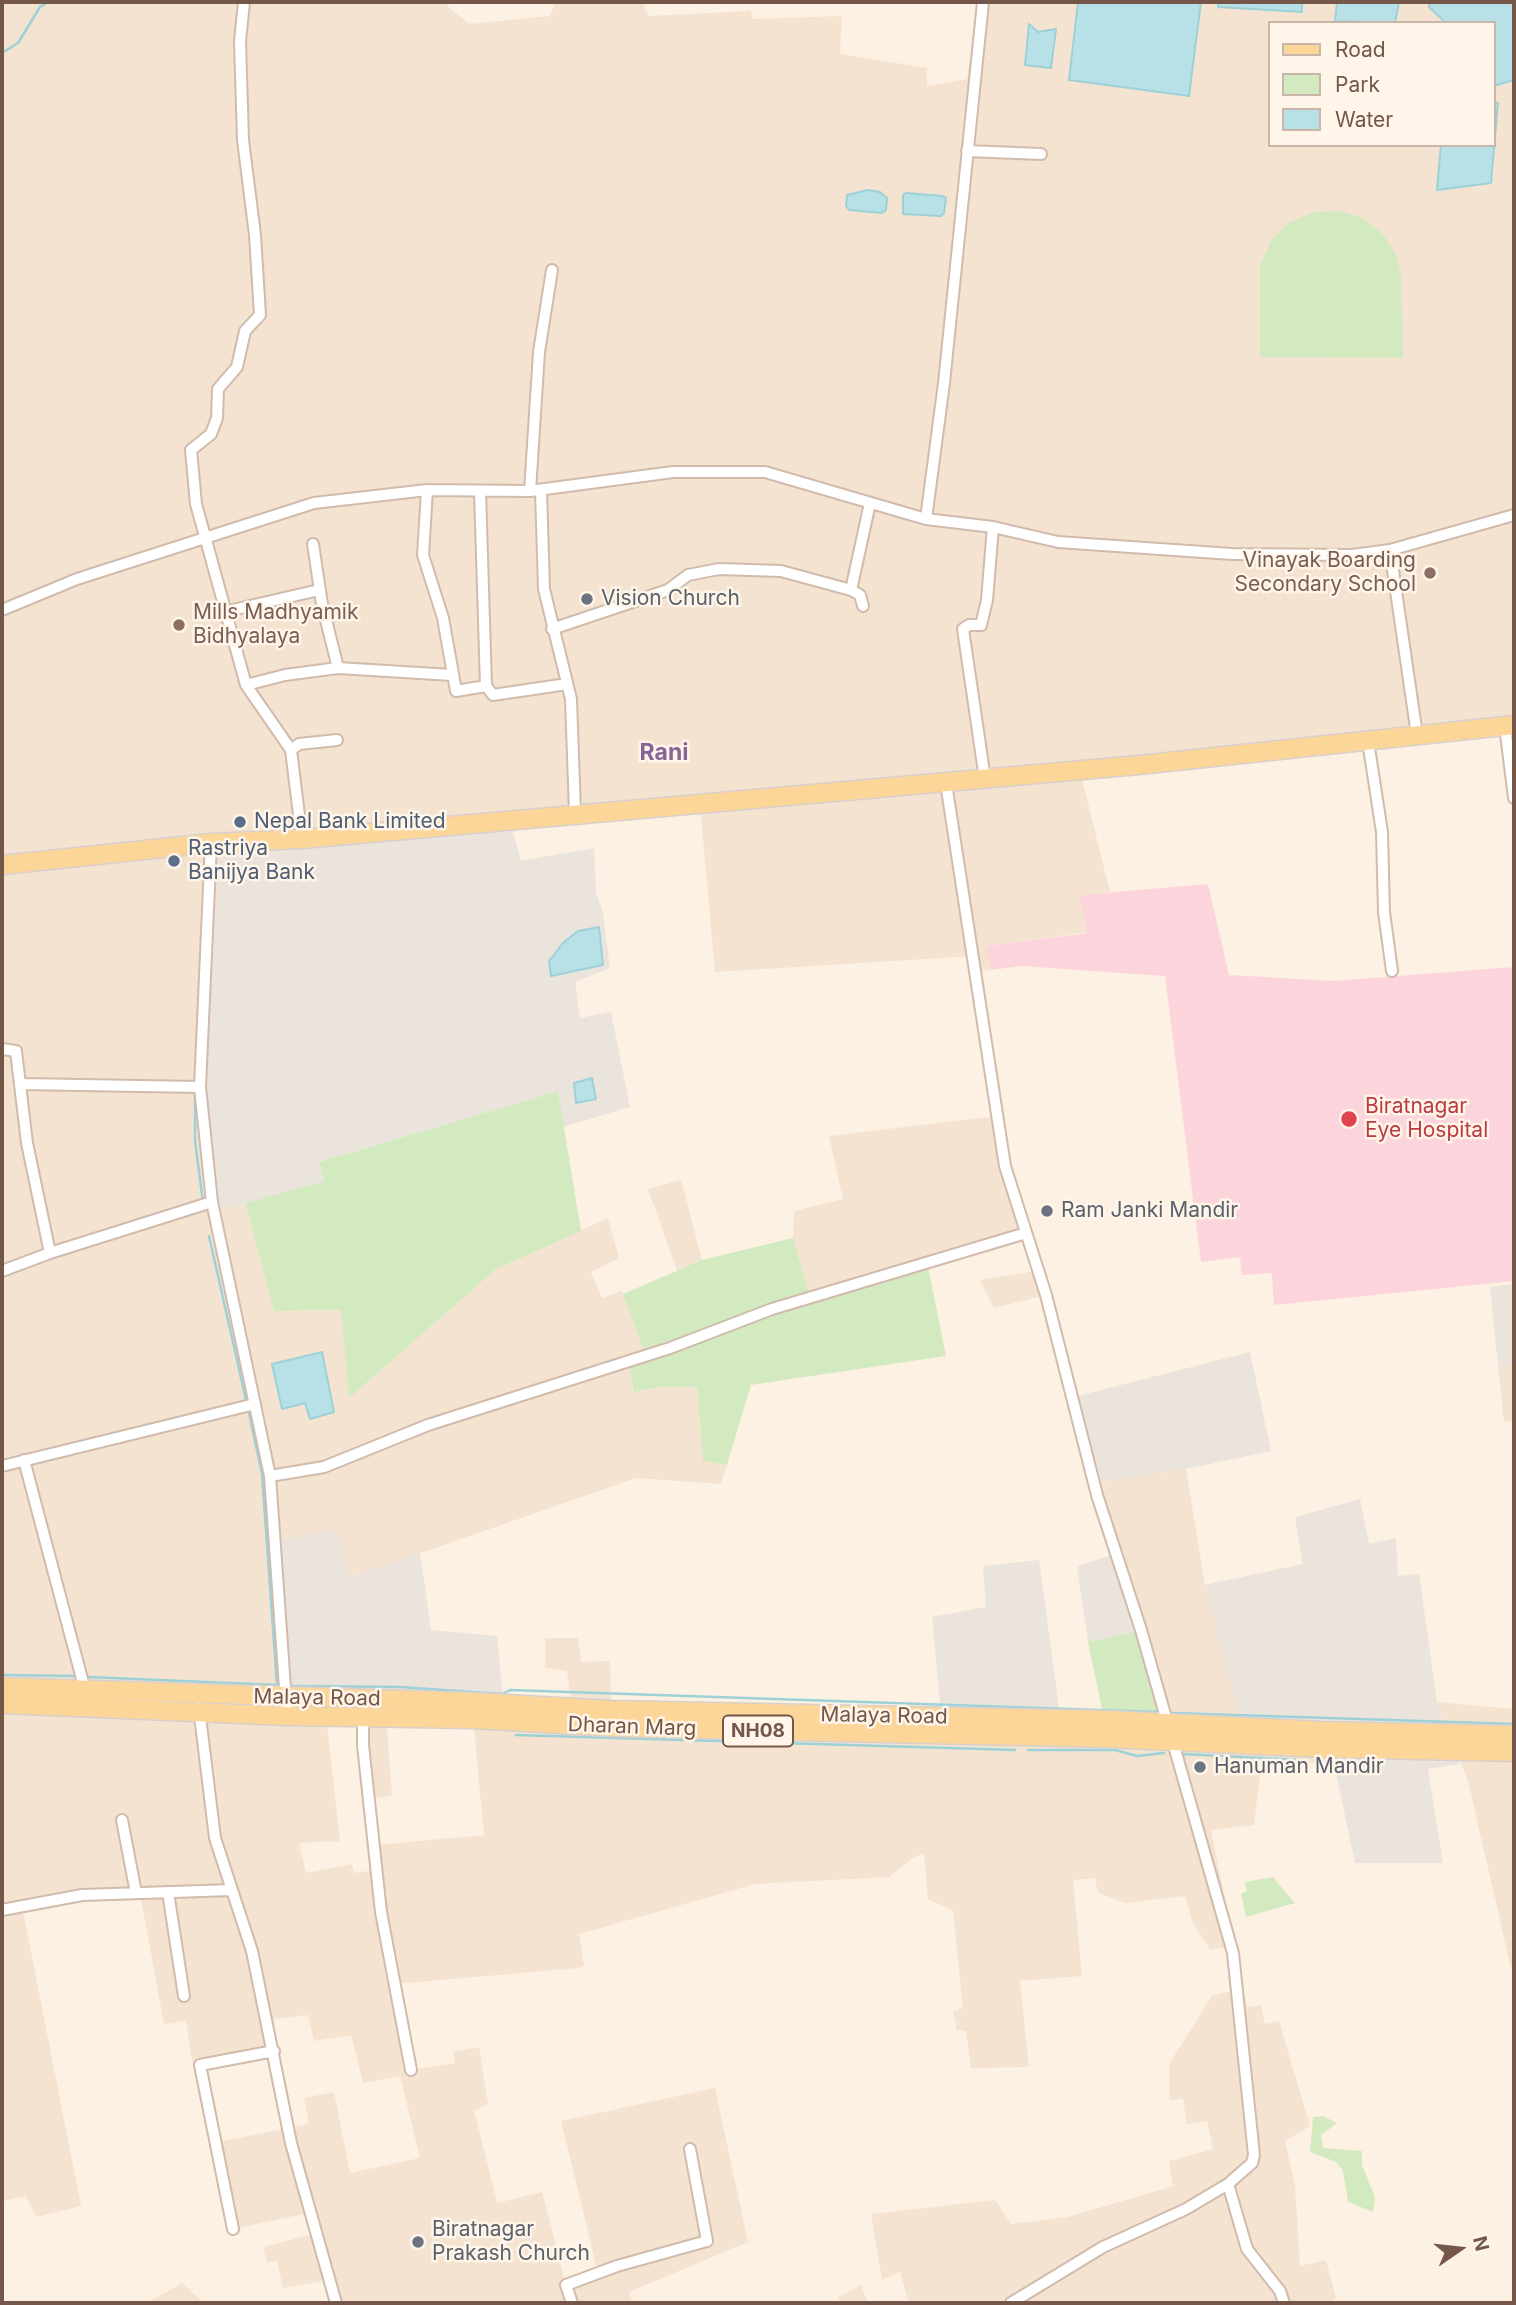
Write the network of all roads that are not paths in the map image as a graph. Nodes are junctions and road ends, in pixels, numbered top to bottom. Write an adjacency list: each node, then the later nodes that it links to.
1 (244, 2): 13 (street)
2 (983, 2): 3 (street)
3 (967, 151): 4 (street); 11 (street)
4 (1041, 153)
5 (552, 270): 7 (street)
6 (427, 490): 8 (street); 13 (street); 23 (street)
7 (536, 490): 8 (street); 9 (street); 21 (street)
8 (480, 491): 26 (street)
9 (870, 503): 11 (street); 17 (street)
10 (1514, 515): 15 (street)
11 (926, 519): 12 (street)
12 (993, 527): 15 (street); 32 (street)
13 (207, 536): 19 (street); 20 (street)
14 (313, 544): 16 (street)
15 (1390, 550): 28 (street)
16 (320, 590): 20 (street); 22 (street)
17 (851, 590): 18 (street); 21 (street)
18 (863, 606)
19 (2, 610)
20 (228, 611): 25 (street)
21 (552, 629): 24 (street)
22 (338, 668): 23 (street); 25 (street)
23 (453, 676): 26 (street)
24 (567, 684): 26 (street); 35 (street)
25 (246, 685): 31 (street)
26 (486, 686)
27 (1510, 725): 28 (main road); 34 (street)
28 (1417, 735): 30 (main road)
29 (337, 740): 31 (street)
30 (1368, 741): 32 (main road); 39 (street)
31 (290, 750): 36 (street)
32 (985, 779): 33 (main road)
33 (946, 783): 35 (main road); 44 (street)
34 (1514, 798)
35 (575, 812): 36 (main road)
36 (302, 839): 37 (main road)
37 (211, 844): 38 (main road); 42 (street)
38 (2, 865)
39 (1392, 971)
40 (2, 1049): 41 (street)
41 (21, 1084): 42 (street); 45 (street)
42 (200, 1087): 43 (street)
43 (212, 1202): 45 (street); 47 (street)
44 (1026, 1233): 50 (street); 59 (street)
45 (50, 1254): 46 (street)
46 (2, 1271)
47 (255, 1404): 48 (street); 50 (street)
48 (24, 1460): 49 (street); 53 (street)
49 (2, 1466)
50 (270, 1476): 52 (street)
51 (2, 1687): 53 (main road, NH08)
52 (287, 1698): 54 (main road, Malaya Road / NH08); 57 (street); 58 (main road, Malaya Road / NH08)
53 (87, 1699): 54 (main road, Dharan Marg / NH08); 55 (main road, Dharan Marg / NH08)
54 (199, 1703): 57 (main road, Dharan Marg / NH08); 63 (street)
55 (2, 1704)
56 (363, 1715): 57 (main road, Dharan Marg / NH08); 58 (main road, Dharan Marg / NH08); 69 (street)
57 (287, 1716)
58 (921, 1726): 59 (main road, Dharan Marg / NH08)
59 (1169, 1732): 60 (main road, NH08); 61 (main road, Dharan Marg / NH08); 71 (street)
60 (1514, 1735)
61 (1514, 1752)
62 (122, 1820): 65 (street)
63 (232, 1890): 64 (street); 68 (street)
64 (168, 1892): 65 (street); 67 (street)
65 (136, 1893): 66 (street)
66 (2, 1910)
67 (184, 1996)
68 (274, 2051): 72 (street); 73 (street)
69 (411, 2070)
70 (690, 2149): 74 (street)
71 (1228, 2184): 75 (street); 76 (street)
72 (233, 2229)
73 (336, 2303)
74 (572, 2303)
75 (1011, 2303)
76 (1284, 2303)

